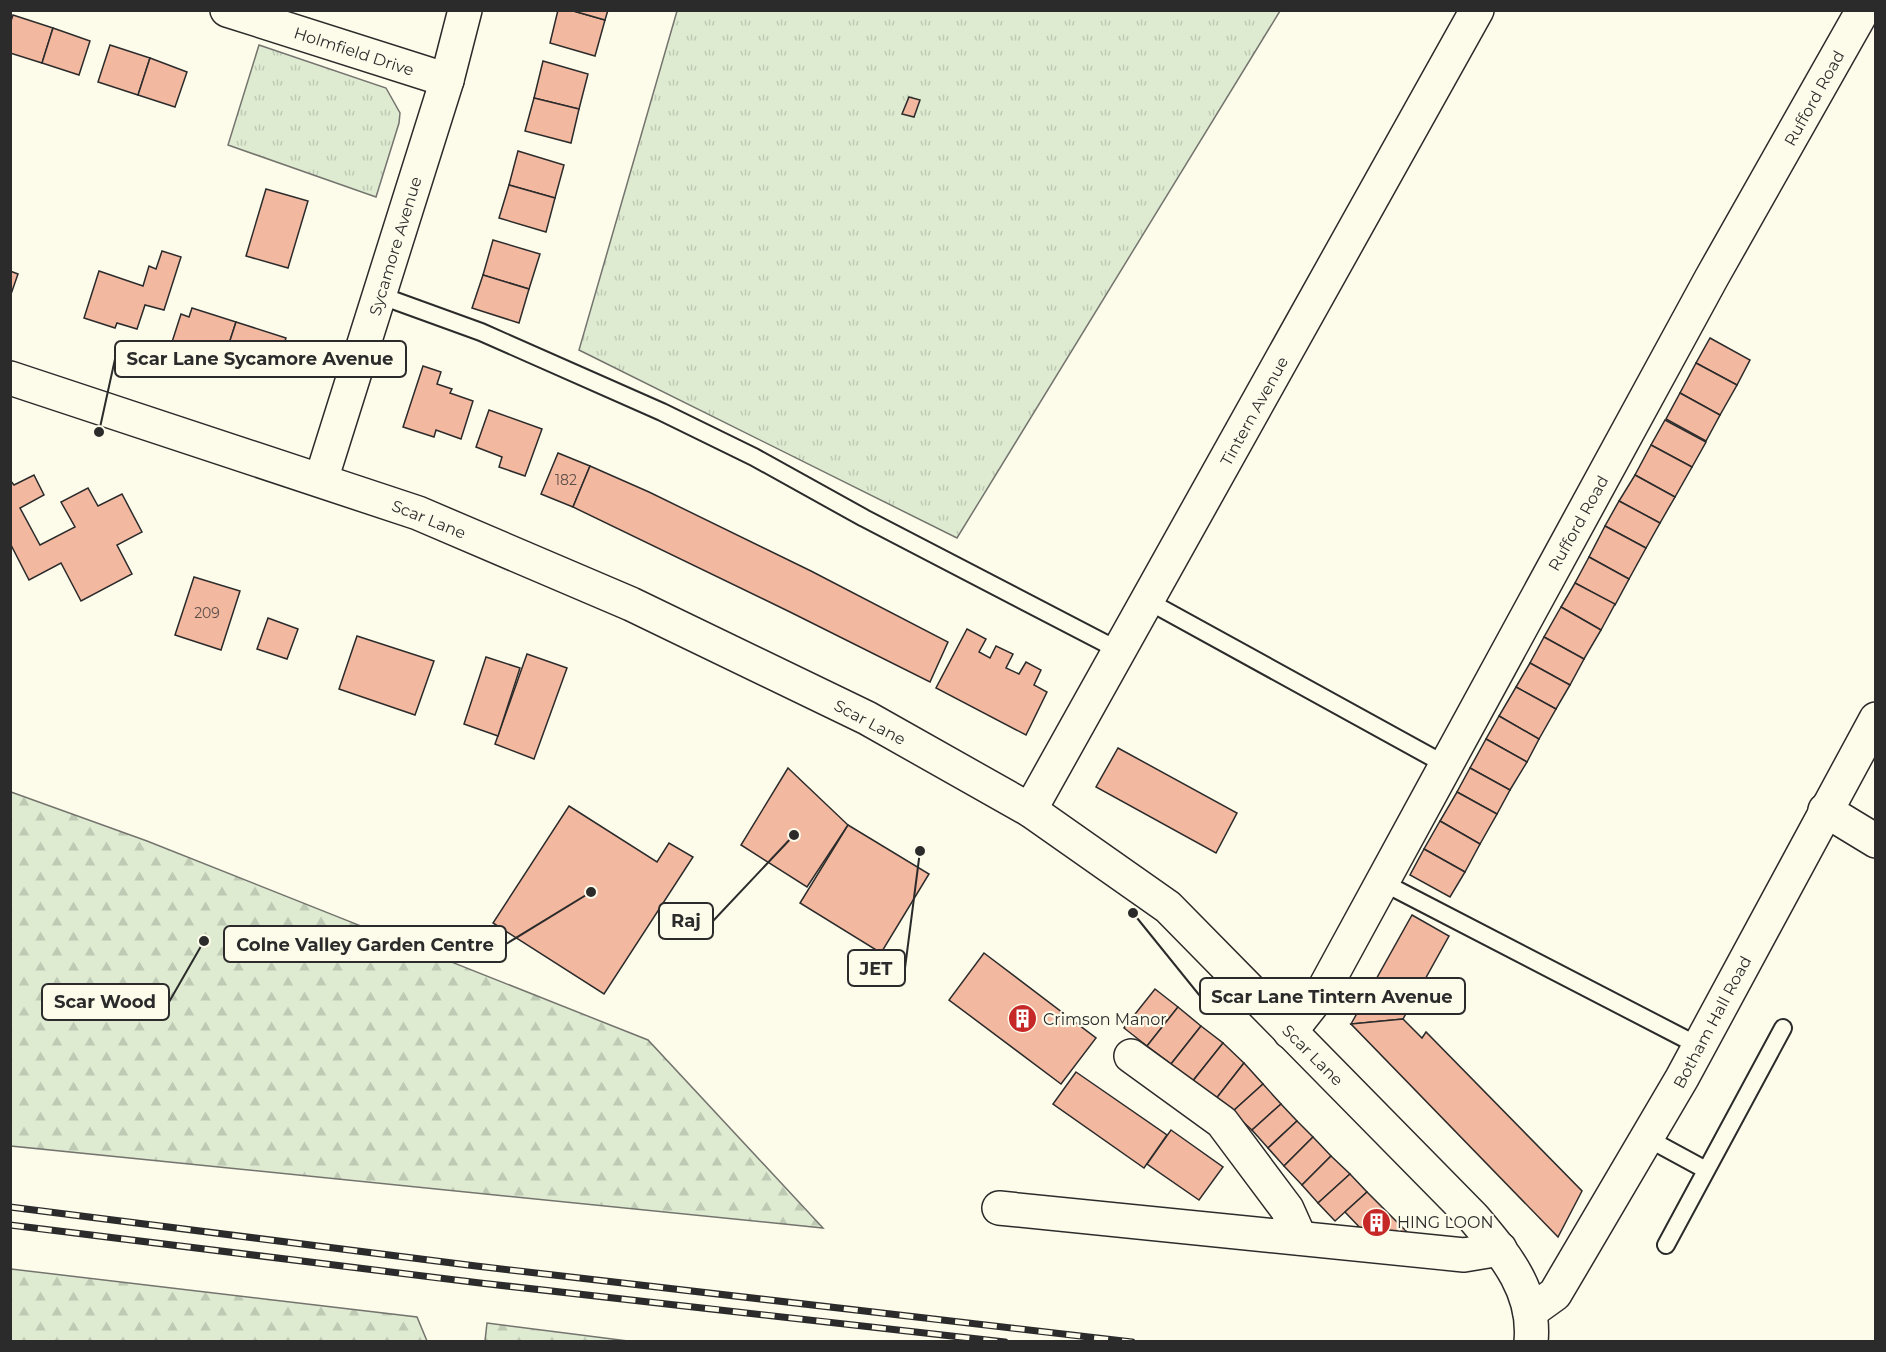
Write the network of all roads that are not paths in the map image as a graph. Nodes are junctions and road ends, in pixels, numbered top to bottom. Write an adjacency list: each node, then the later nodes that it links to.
1 (227, 10): 5 (street, Holmfield Drive)
2 (465, 10): 5 (street, Sycamore Avenue)
3 (1477, 10): 9 (street, Tintern Avenue)
4 (1863, 10): 12 (street, Rufford Road)
5 (447, 80): 6 (street, Sycamore Avenue)
6 (379, 295): 8 (street, Sycamore Avenue); 10 (lane)
7 (10, 378): 8 (street, Scar Lane)
8 (321, 480): 13 (street, Scar Lane)
9 (1148, 601): 10 (street, Tintern Avenue); 12 (lane)
10 (1120, 651): 13 (street, Tintern Avenue)
11 (1875, 719): 14 (street, Botham Hall Road)
12 (1446, 765): 16 (street, Rufford Road)
13 (1030, 810): 18 (street, Scar Lane)
14 (1825, 810): 15 (street); 19 (street, Botham Hall Road)
15 (1875, 842)
16 (1382, 882): 18 (street, Rufford Road); 19 (lane)
17 (1783, 1028): 22 (lane)
18 (1290, 1032): 26 (street, Scar Lane)
19 (1699, 1046): 21 (street, Botham Hall Road)
20 (1131, 1056): 24 (street)
21 (1647, 1138): 22 (lane); 27 (street, Botham Hall Road)
22 (1706, 1170): 25 (lane)
23 (999, 1208): 24 (street)
24 (1300, 1238): 26 (street)
25 (1666, 1245)
26 (1500, 1249): 27 (street, Scar Lane)
27 (1531, 1328)

